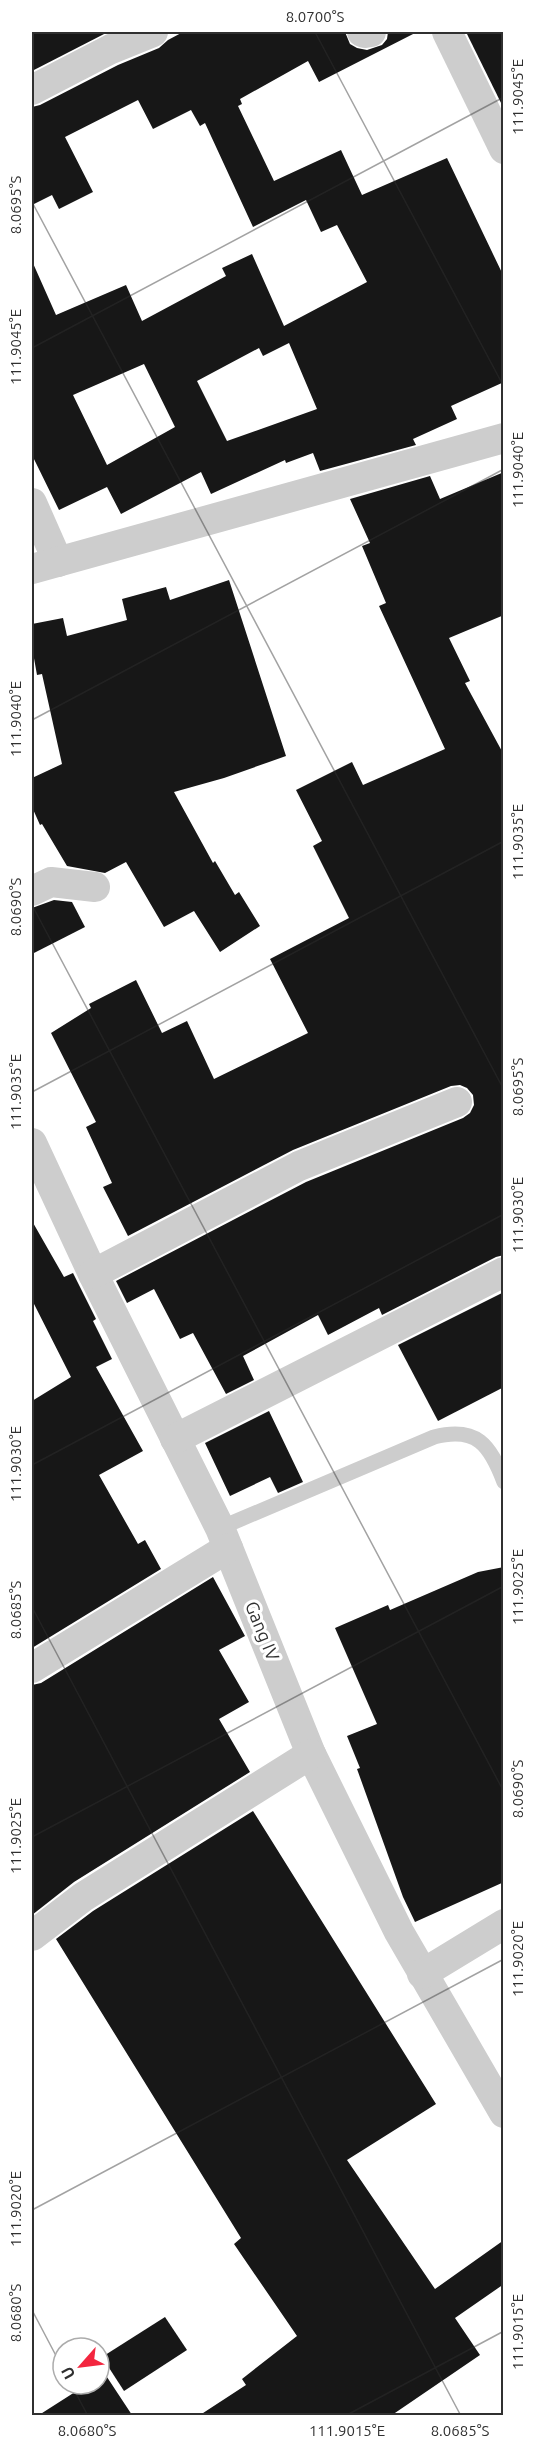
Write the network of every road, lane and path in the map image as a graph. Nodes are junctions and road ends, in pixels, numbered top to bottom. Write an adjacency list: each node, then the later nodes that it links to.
1 (153, 32): 5 (street)
2 (362, 32): 3 (street)
3 (371, 32)
4 (447, 32): 6 (street)
5 (32, 90)
6 (504, 149)
7 (504, 438): 9 (street)
8 (32, 503): 9 (street)
9 (45, 566)
10 (95, 887): 11 (street)
11 (32, 891)
12 (457, 1102): 15 (street)
13 (32, 1143): 15 (street, Gang IV)
14 (504, 1272): 16 (street)
15 (93, 1274): 16 (street, Gang IV)
16 (175, 1439): 18 (street, Gang IV)
17 (504, 1482): 18 (lane)
18 (224, 1538): 19 (street); 20 (street, Gang IV)
19 (32, 1668)
20 (311, 1754): 22 (street); 23 (street, Gang IV)
21 (504, 1924): 23 (street)
22 (32, 1936)
23 (422, 1974): 24 (street, Gang IV)
24 (504, 2113)

